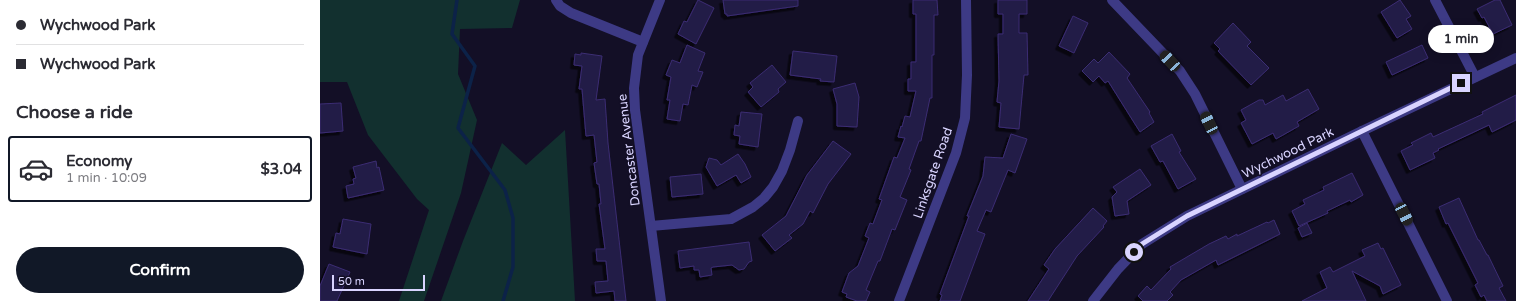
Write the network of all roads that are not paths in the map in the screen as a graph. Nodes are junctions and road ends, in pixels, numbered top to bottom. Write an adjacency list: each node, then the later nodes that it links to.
1 (556, 0): 6 (street)
2 (660, 0): 6 (street, Doncaster Avenue)
3 (966, 0): 15 (street, Linksgate Road)
4 (1112, 0): 11 (street)
5 (1435, 0): 8 (street)
6 (643, 42): 12 (street, Doncaster Avenue)
7 (1516, 58): 8 (street, Wychwood Park)
8 (1475, 77): 10 (street, Wychwood Park)
9 (798, 120): 12 (street)
10 (1362, 131): 11 (street, Wychwood Park); 13 (street)
11 (1242, 189): 16 (street, Wychwood Park)
12 (651, 226): 14 (street, Doncaster Avenue)
13 (1444, 300)
14 (661, 301)
15 (899, 301)
16 (1093, 301)

